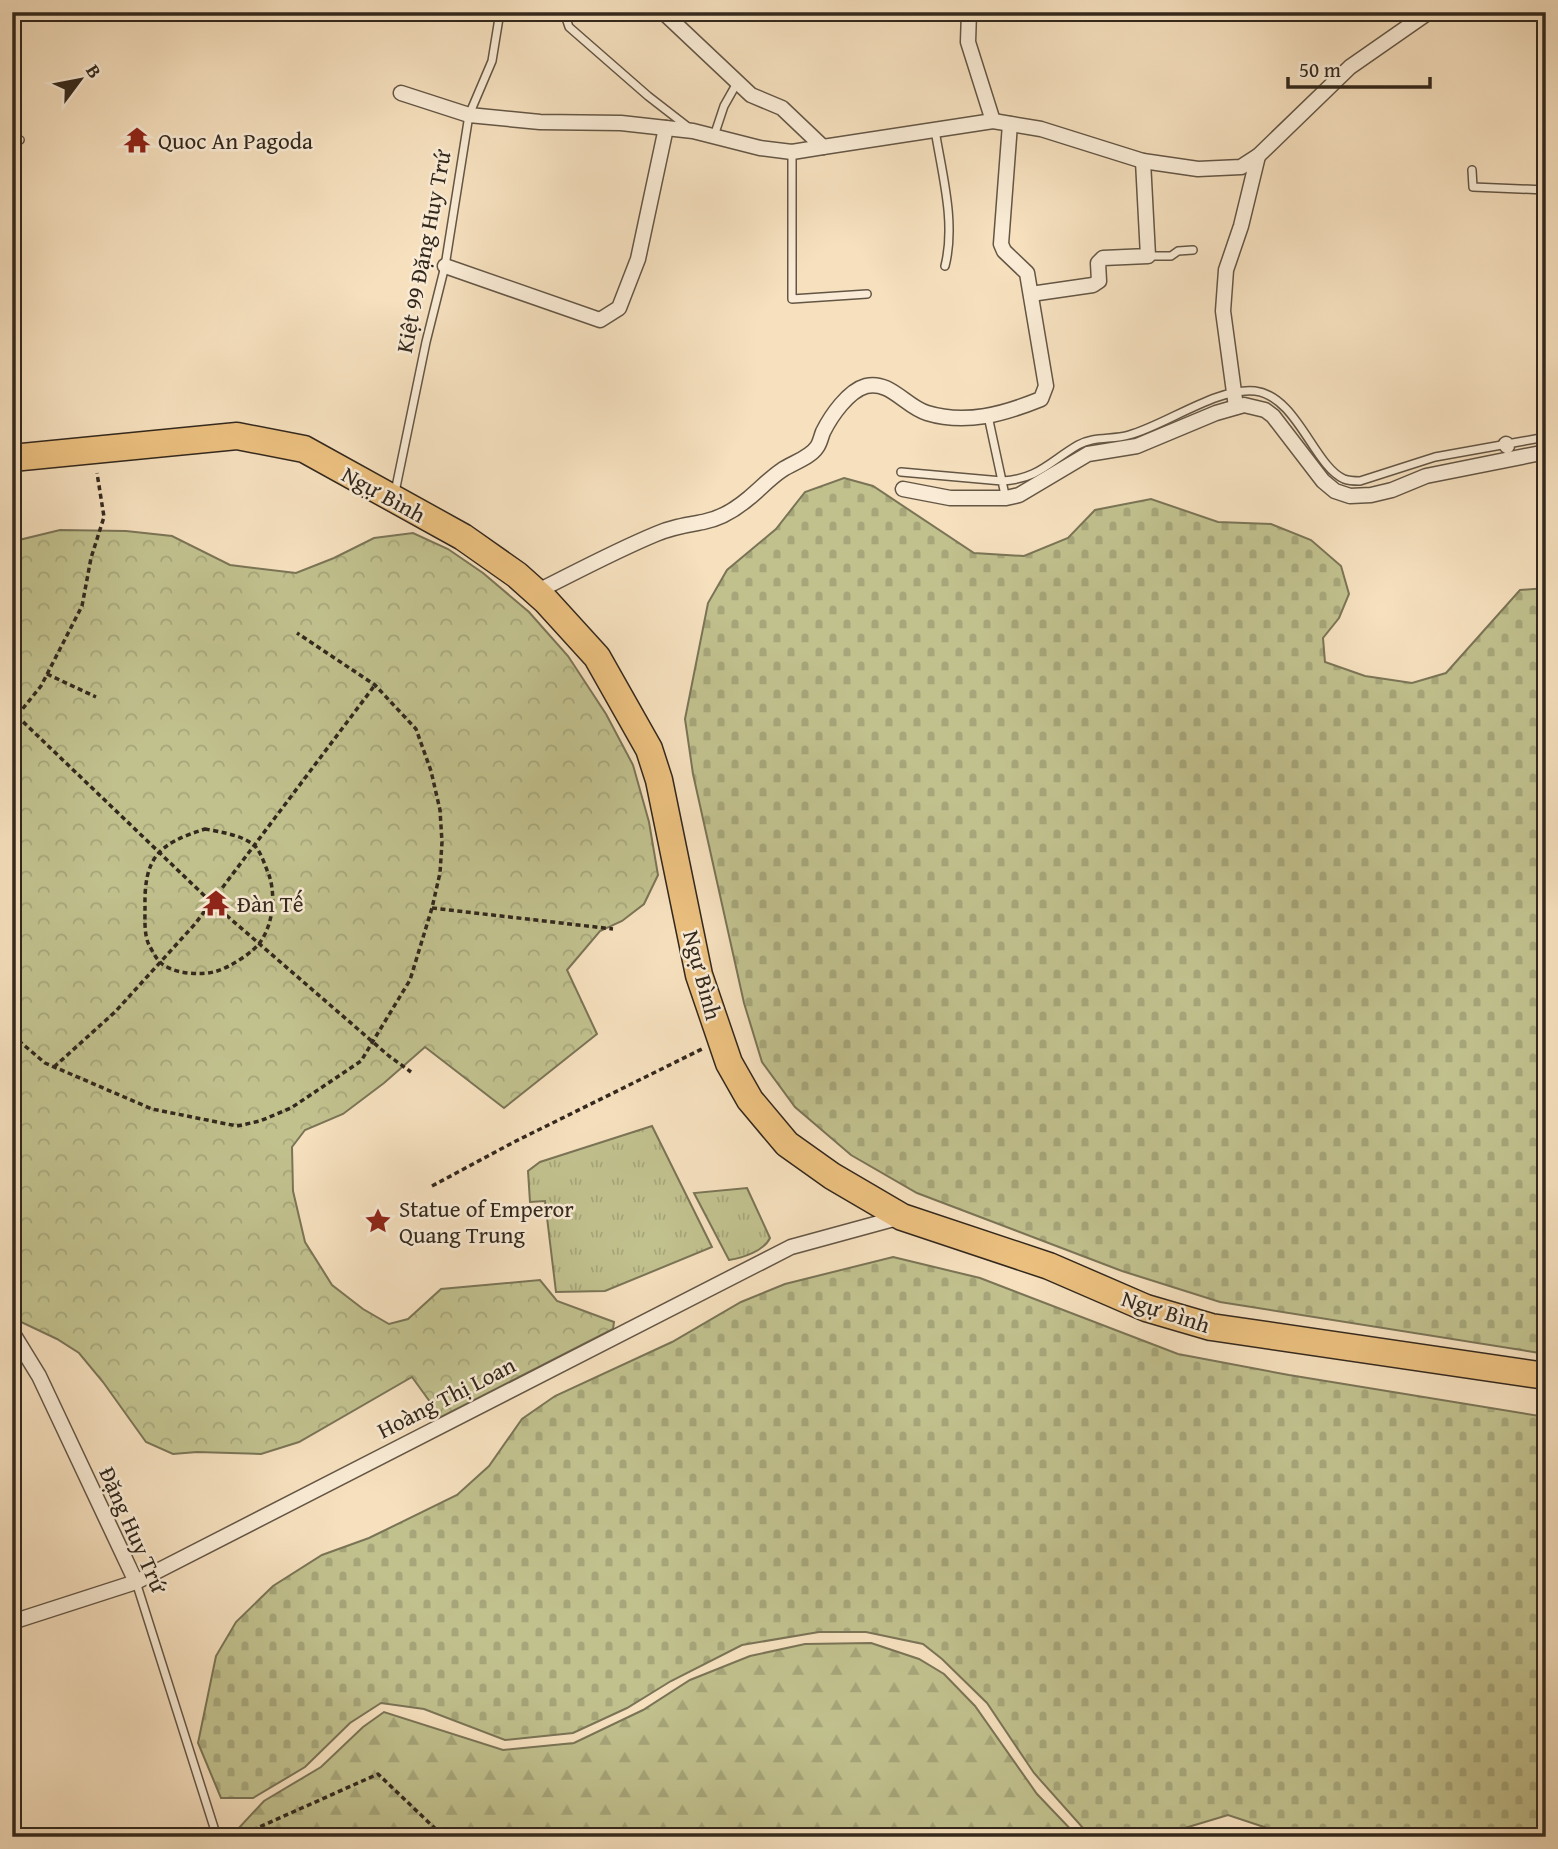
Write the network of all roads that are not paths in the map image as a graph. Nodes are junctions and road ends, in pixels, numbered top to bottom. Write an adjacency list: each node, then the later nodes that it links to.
1 (500, 12): 8 (lane, Kiệt 99 Đặng Huy Trứ)
2 (564, 12): 13 (lane)
3 (663, 12): 6 (street)
4 (969, 12): 9 (street)
5 (1429, 12): 17 (street)
6 (738, 82): 14 (lane); 15 (street)
7 (401, 93): 8 (street)
8 (469, 115): 11 (street); 23 (lane, Kiệt 99 Đặng Huy Trứ)
9 (993, 121): 10 (street); 12 (street)
10 (1010, 124): 18 (street); 26 (street)
11 (666, 128): 13 (street); 23 (street)
12 (935, 130): 15 (street); 24 (lane)
13 (694, 131): 14 (street)
14 (714, 136): 16 (street)
15 (823, 147): 16 (street)
16 (792, 152): 25 (lane)
17 (1258, 156): 18 (street); 27 (street)
18 (1143, 161): 22 (street)
19 (1472, 170): 20 (lane)
20 (1546, 190)
21 (1193, 250): 22 (lane)
22 (1148, 256): 26 (street)
23 (445, 266): 36 (lane, Kiệt 99 Đặng Huy Trứ)
24 (945, 266)
25 (867, 294)
26 (1031, 294): 28 (street)
27 (1235, 400): 30 (street); 35 (street)
28 (988, 416): 35 (lane); 37 (street)
29 (1546, 437): 30 (lane)
30 (1508, 452): 31 (street)
31 (1546, 452)
32 (12, 458): 36 (highway, Ngự Bình)
33 (901, 472): 35 (lane)
34 (903, 489): 35 (street)
35 (1004, 489)
36 (394, 499): 37 (highway, Ngự Bình)
37 (536, 592): 38 (highway, Ngự Bình)
38 (902, 1217): 40 (highway, Ngự Bình); 41 (street, Hoàng Thị Loan)
39 (12, 1332): 41 (street, Đặng Huy Trứ)
40 (1546, 1376)
41 (136, 1582): 42 (street, Hoàng Thị Loan); 43 (lane, Đặng Huy Trứ)
42 (12, 1622)
43 (217, 1837)

